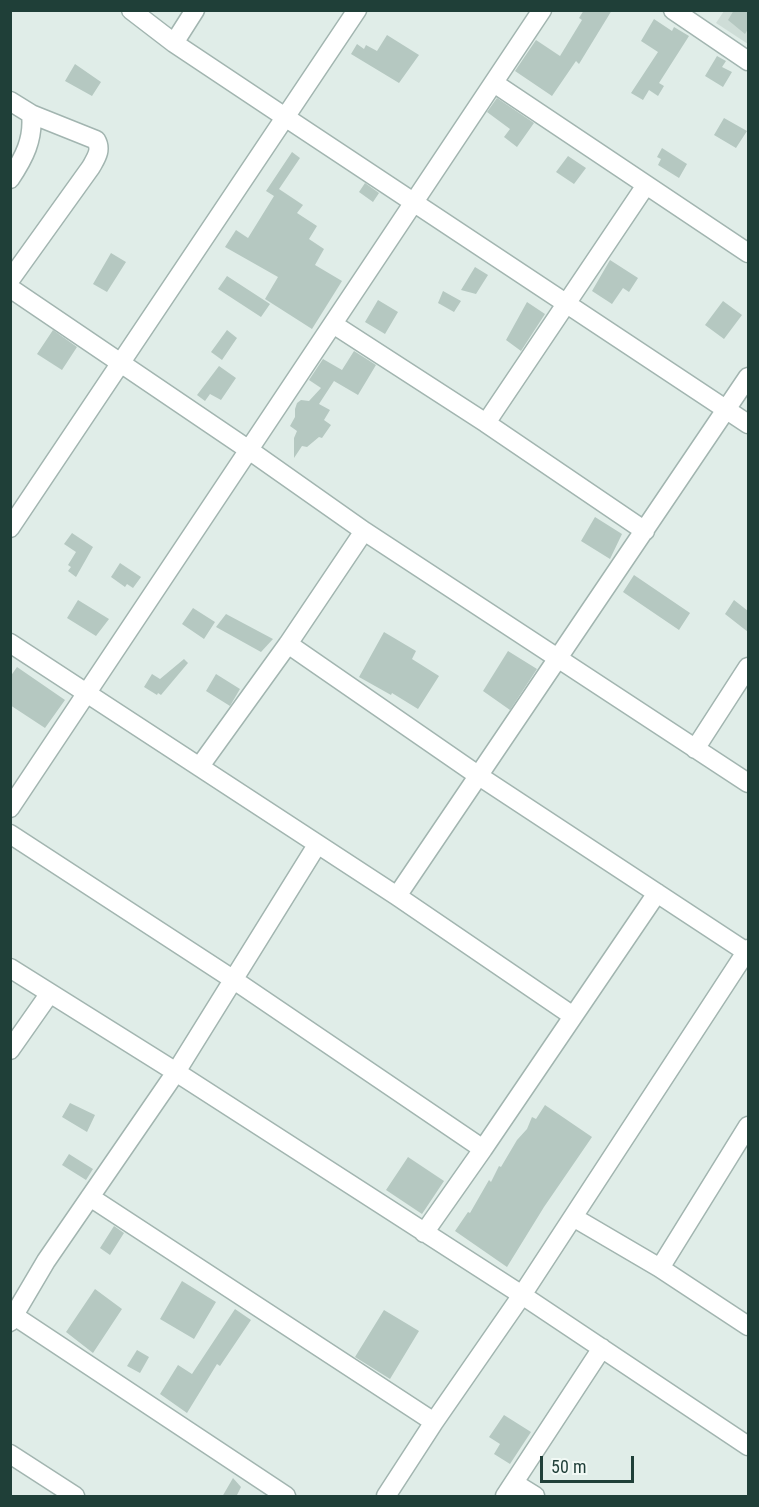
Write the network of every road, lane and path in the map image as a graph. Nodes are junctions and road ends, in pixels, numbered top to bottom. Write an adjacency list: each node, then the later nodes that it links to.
1 (131, 10): 7 (street)
2 (195, 10): 7 (street)
3 (357, 10): 12 (street)
4 (542, 10): 9 (street)
5 (673, 10): 6 (street)
6 (699, 18): 8 (street)
7 (174, 43): 12 (street)
8 (748, 61)
9 (494, 82): 14 (street); 15 (street)
10 (10, 101): 11 (street)
11 (31, 114): 13 (street); 17 (street)
12 (285, 117): 15 (street); 21 (street)
13 (10, 179)
14 (646, 185): 16 (street); 19 (street)
15 (414, 202): 19 (street); 20 (street)
16 (748, 253)
17 (10, 280)
18 (10, 288): 21 (street)
19 (566, 304): 23 (street); 24 (street)
20 (333, 324): 24 (street); 26 (street)
21 (121, 364): 26 (street); 27 (street)
22 (748, 377): 23 (street)
23 (727, 409): 25 (street); 29 (street)
24 (486, 423): 29 (street)
25 (748, 423)
26 (249, 450): 28 (street); 34 (street)
27 (10, 528)
28 (364, 531): 31 (street); 32 (street)
29 (645, 531): 32 (street)
30 (10, 644): 34 (street)
31 (288, 644): 36 (street); 37 (street)
32 (558, 659): 35 (street); 37 (street)
33 (748, 667): 35 (street)
34 (87, 694): 36 (street); 39 (street)
35 (695, 749): 38 (street)
36 (200, 766): 41 (street)
37 (479, 776): 42 (street); 43 (street)
38 (748, 783)
39 (10, 808)
40 (10, 834): 46 (street)
41 (317, 845): 43 (street); 46 (street)
42 (657, 893): 44 (street); 48 (street)
43 (397, 896): 48 (street)
44 (748, 951): 54 (street)
45 (10, 968): 47 (street)
46 (234, 980): 50 (street); 52 (street)
47 (50, 993): 49 (street); 50 (street)
48 (573, 1016): 52 (street)
49 (10, 1050)
50 (176, 1071): 53 (street); 55 (street)
51 (747, 1132): 56 (street)
52 (483, 1149): 55 (street)
53 (90, 1197): 58 (street); 61 (street)
54 (573, 1217): 56 (street); 57 (street)
55 (424, 1233): 57 (street)
56 (660, 1268): 59 (street)
57 (522, 1295): 60 (street); 61 (street)
58 (12, 1317): 66 (street)
59 (748, 1326)
60 (602, 1348): 62 (street); 64 (street)
61 (434, 1422): 67 (street)
62 (748, 1446)
63 (10, 1454): 65 (street)
64 (509, 1490): 68 (street)
65 (75, 1497)
66 (286, 1497)
67 (386, 1497)
68 (535, 1497)

